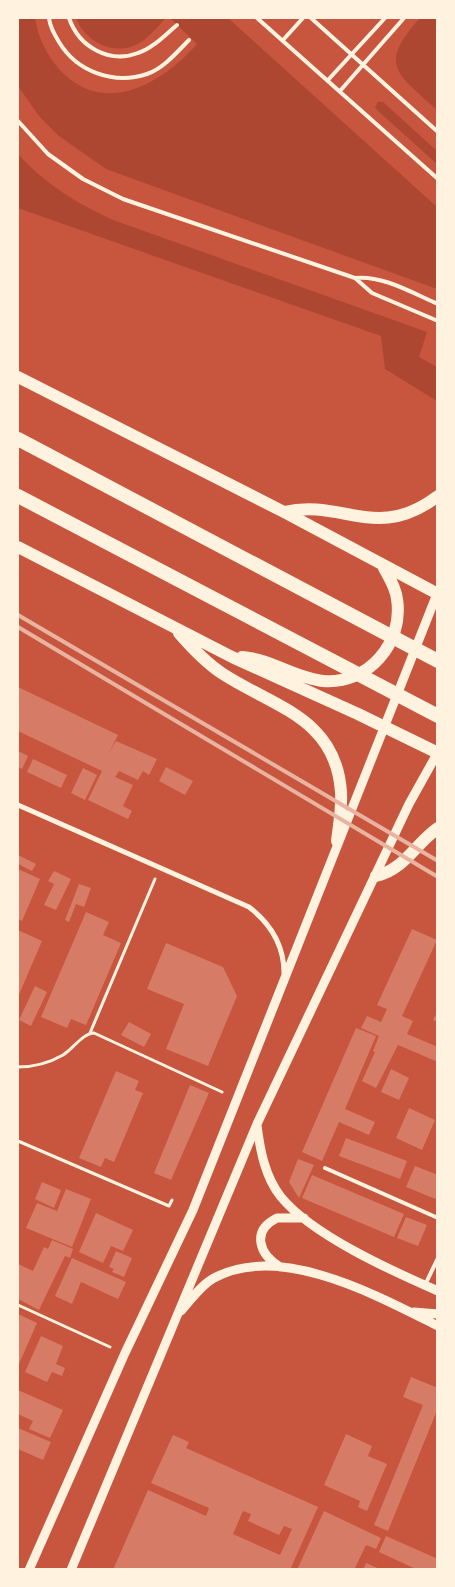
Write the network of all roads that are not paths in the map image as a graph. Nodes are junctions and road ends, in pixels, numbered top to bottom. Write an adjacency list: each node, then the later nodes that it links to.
1 (48, 18): 9 (lane)
2 (69, 18): 8 (lane)
3 (256, 18): 10 (lane)
4 (304, 18): 10 (lane)
5 (311, 18): 11 (lane)
6 (385, 18): 11 (lane)
7 (404, 18): 12 (lane)
8 (177, 25)
9 (189, 40)
10 (283, 40): 13 (lane)
11 (351, 56): 12 (lane); 13 (lane)
12 (362, 66): 14 (lane); 16 (lane)
13 (328, 80): 14 (lane)
14 (340, 91): 17 (lane)
15 (18, 121): 18 (lane)
16 (438, 132)
17 (438, 178)
18 (355, 278): 19 (lane); 20 (lane)
19 (438, 304)
20 (438, 321)
21 (18, 377): 25 (main road)
22 (18, 439): 31 (highway)
23 (18, 496): 32 (highway)
24 (438, 496): 25 (main road)
25 (284, 512): 27 (main road)
26 (18, 547): 29 (main road)
27 (384, 568): 28 (main road); 30 (main road)
28 (437, 594): 33 (street)
29 (174, 628): 30 (main road); 37 (main road)
30 (232, 657): 33 (main road)
31 (438, 662)
32 (438, 716)
33 (384, 727): 34 (main road); 37 (street)
34 (437, 753): 38 (street)
35 (18, 805): 39 (street)
36 (438, 828): 38 (main road)
37 (338, 841): 39 (street)
38 (376, 876): 40 (street)
39 (284, 978): 52 (street)
40 (257, 1124): 42 (street); 50 (street)
41 (326, 1168): 43 (lane)
42 (304, 1218): 45 (street); 46 (street)
43 (438, 1218)
44 (438, 1258): 46 (lane)
45 (281, 1267): 48 (street); 50 (street)
46 (426, 1285): 47 (street)
47 (438, 1290)
48 (409, 1311): 49 (street); 51 (street)
49 (438, 1314)
50 (176, 1316): 53 (street)
51 (438, 1326)
52 (29, 1570)
53 (71, 1570)

